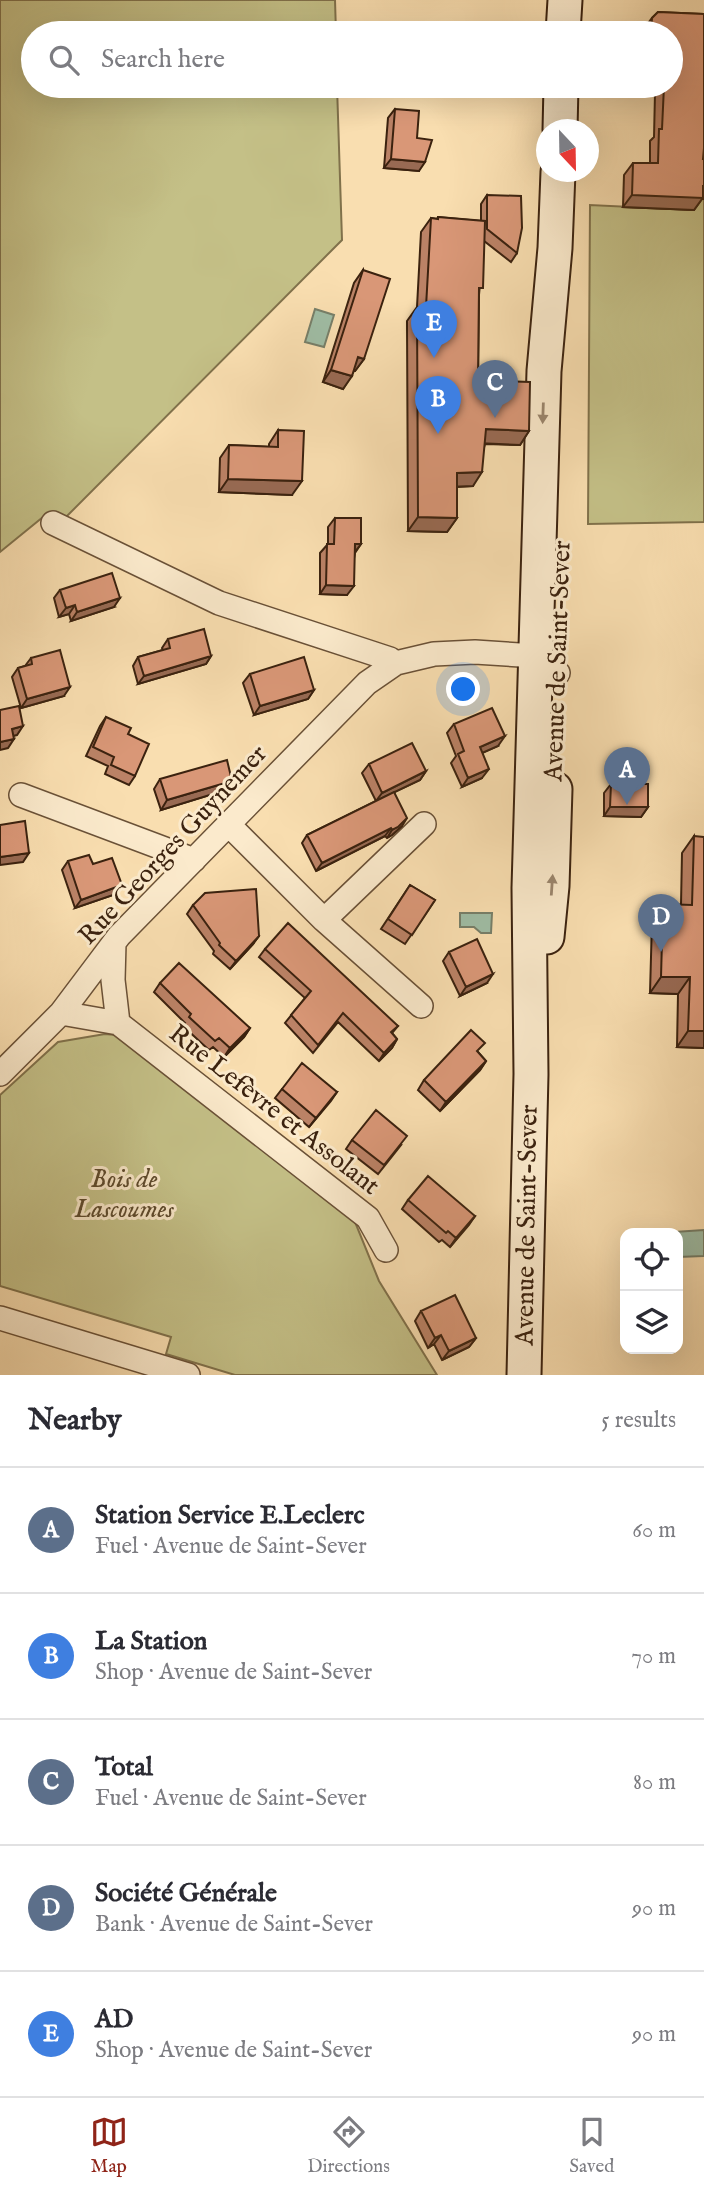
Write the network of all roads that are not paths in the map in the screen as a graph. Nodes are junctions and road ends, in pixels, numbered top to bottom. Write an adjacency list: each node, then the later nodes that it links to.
1 (565, 0): 2 (main road)
2 (564, 21)
3 (561, 98): 4 (main road)
4 (560, 119)
5 (558, 182): 8 (main road, Avenue de Saint-Sever)
6 (53, 523): 7 (street)
7 (396, 663): 8 (street); 11 (street, Rue Georges Guynemer)
8 (547, 664): 22 (main road, Avenue de Saint-Sever)
9 (21, 794): 12 (street)
10 (424, 824): 13 (street)
11 (229, 825): 12 (street, Rue Georges Guynemer); 13 (street)
12 (194, 860): 14 (street, Rue Georges Guynemer)
13 (324, 920): 15 (street)
14 (114, 943): 16 (street, Rue Georges Guynemer); 17 (street)
15 (421, 1006)
16 (61, 1013): 17 (street, Rue Lefèvre et Assolant); 18 (street, Rue Georges Guynemer)
17 (118, 1023): 19 (street, Rue Lefèvre et Assolant)
18 (0, 1074)
19 (386, 1250)
20 (0, 1318): 21 (street)
21 (188, 1375)
22 (524, 1375)

